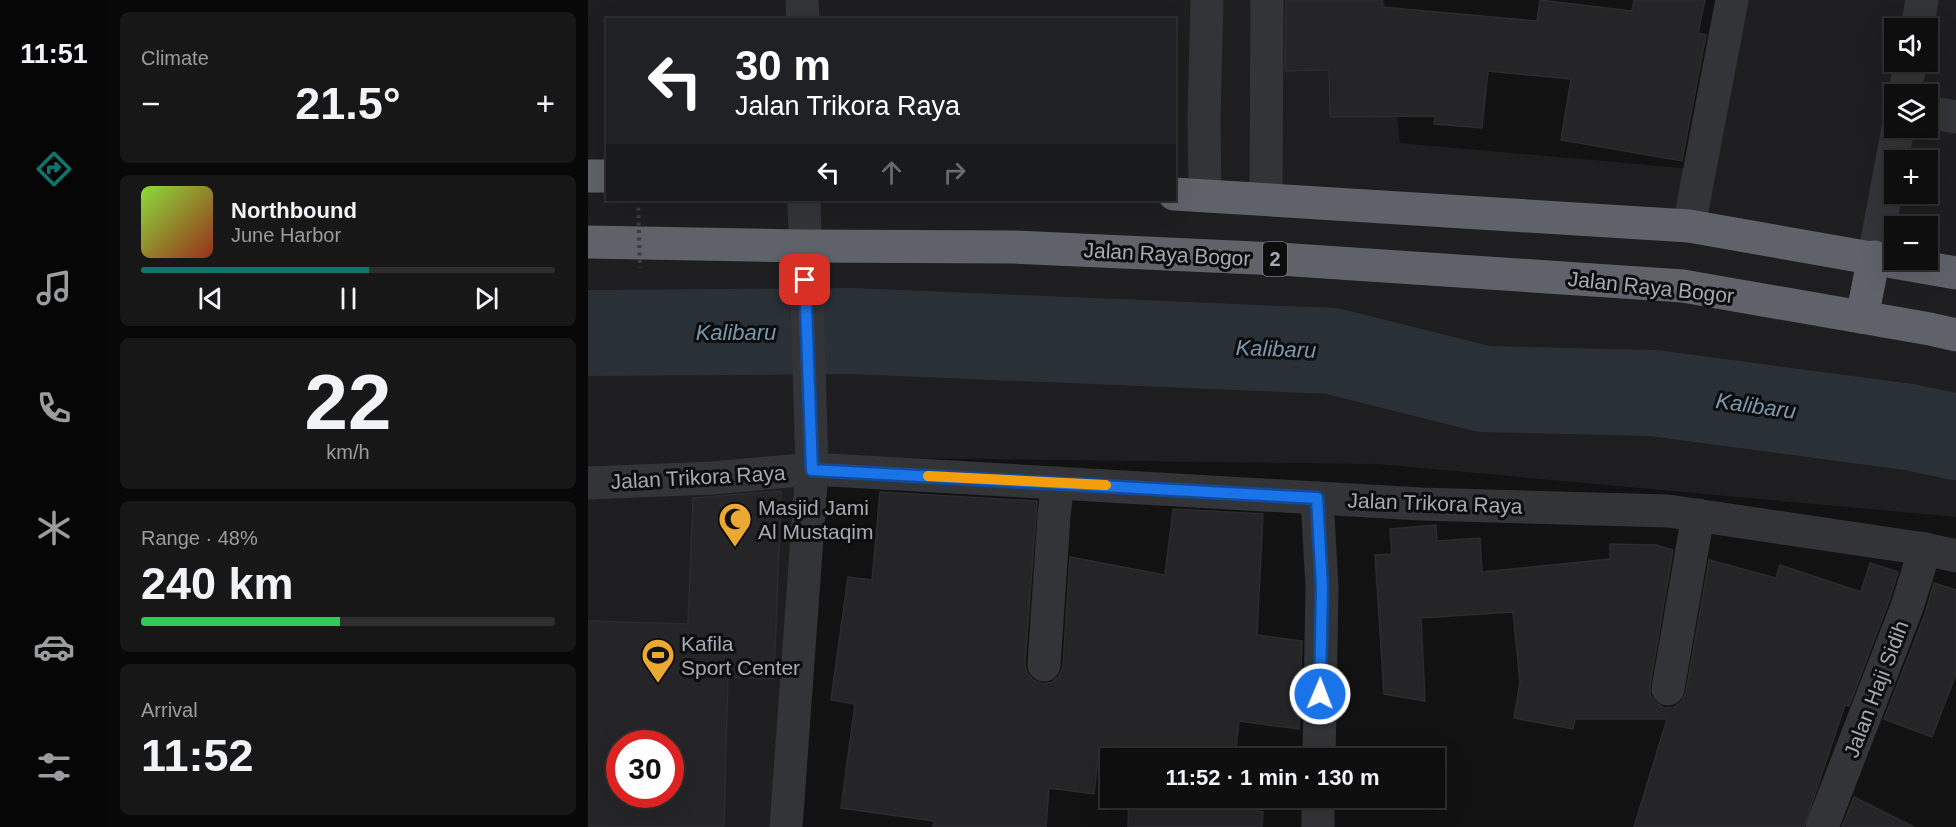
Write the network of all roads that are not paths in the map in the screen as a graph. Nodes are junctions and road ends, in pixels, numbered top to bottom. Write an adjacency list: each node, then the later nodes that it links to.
1 (802, 0): 6 (street)
2 (1207, 0): 13 (street)
3 (1267, 0): 14 (street)
4 (1732, 0): 16 (street)
5 (1922, 0): 7 (street)
6 (803, 18)
7 (1919, 18)
8 (1938, 114): 9 (street)
9 (1956, 117)
10 (1896, 138): 19 (street)
11 (588, 176): 12 (highway)
12 (606, 176)
13 (1190, 195): 14 (highway)
14 (1266, 199): 16 (highway)
15 (804, 201): 18 (street)
16 (1689, 226): 19 (highway)
17 (588, 242): 18 (highway, Jalan Raya Bogor / 2)
18 (804, 246): 21 (highway, Jalan Raya Bogor / 2); 23 (street)
19 (1874, 258): 20 (highway); 21 (highway)
20 (1956, 273)
21 (1862, 316): 22 (highway, Jalan Raya Bogor / 2)
22 (1956, 335)
23 (812, 470): 24 (street, Jalan Trikora Raya); 25 (street, Jalan Trikora Raya); 33 (street)
24 (588, 483)
25 (1058, 483): 26 (street, Jalan Trikora Raya); 29 (street)
26 (1317, 498): 27 (street, Jalan Trikora Raya); 31 (street)
27 (1698, 515): 28 (street, Jalan Trikora Raya); 30 (street)
28 (1941, 553): 35 (street, Jalan Haji Sidih)
29 (1044, 665)
30 (1668, 689)
31 (1319, 748)
32 (1318, 808): 34 (street)
33 (786, 827)
34 (1318, 827)
35 (1822, 827)

